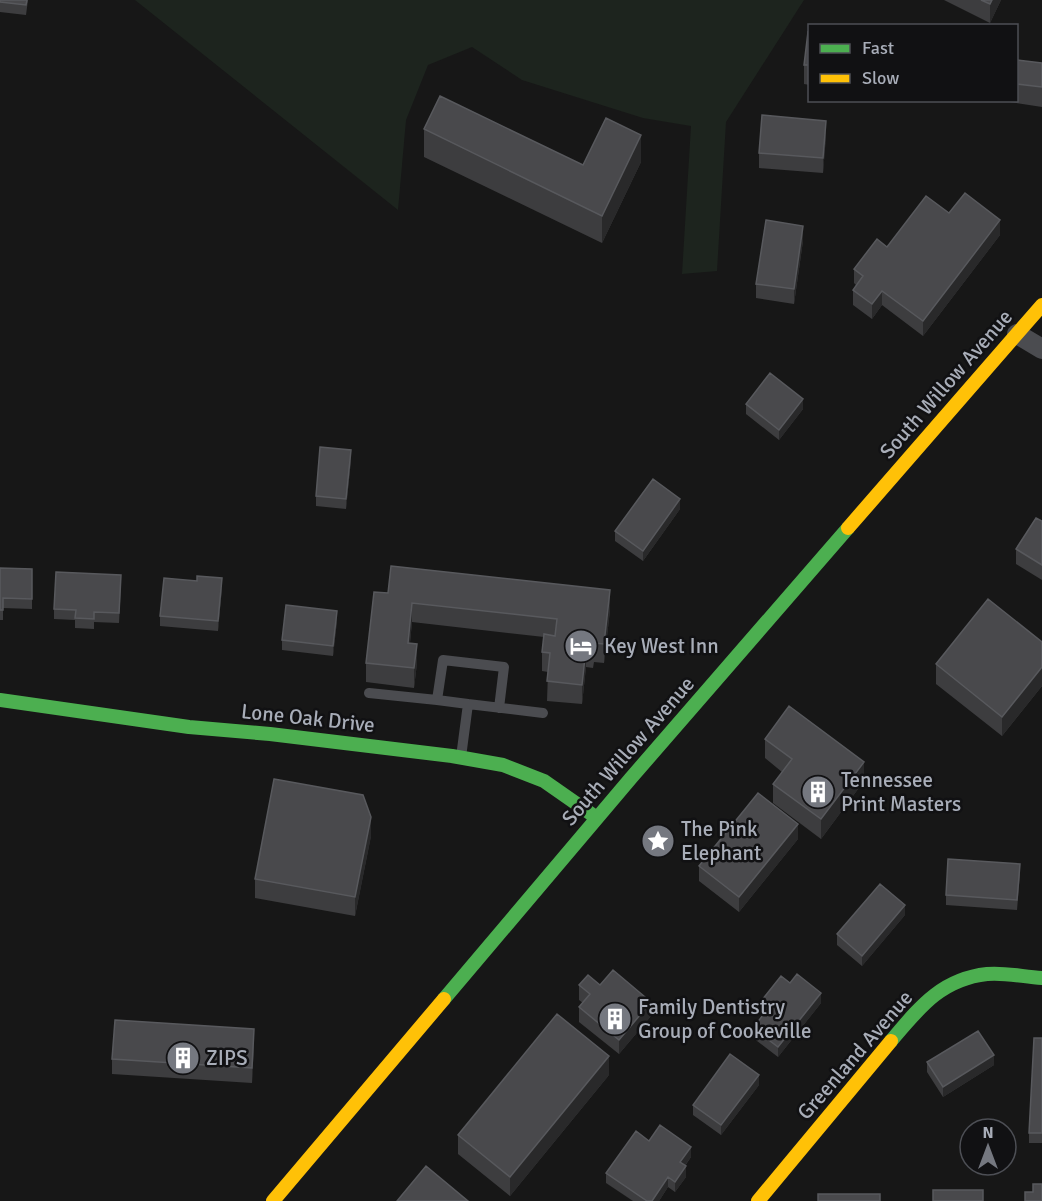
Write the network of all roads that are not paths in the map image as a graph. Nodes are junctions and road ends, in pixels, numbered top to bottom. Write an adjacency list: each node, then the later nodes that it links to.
1 (1042, 305): 2 (main road, South Willow Avenue)
2 (1017, 334): 3 (street); 11 (main road, South Willow Avenue)
3 (1042, 349)
4 (369, 693): 6 (lane)
5 (0, 700): 10 (main road, Lone Oak Drive)
6 (437, 700): 7 (lane); 8 (lane)
7 (468, 704): 8 (lane); 10 (lane)
8 (499, 708): 9 (lane)
9 (543, 713)
10 (461, 758): 11 (main road, Lone Oak Drive)
11 (597, 818): 13 (main road, South Willow Avenue)
12 (1042, 978): 14 (main road, Greenland Avenue)
13 (273, 1201)
14 (758, 1201)

